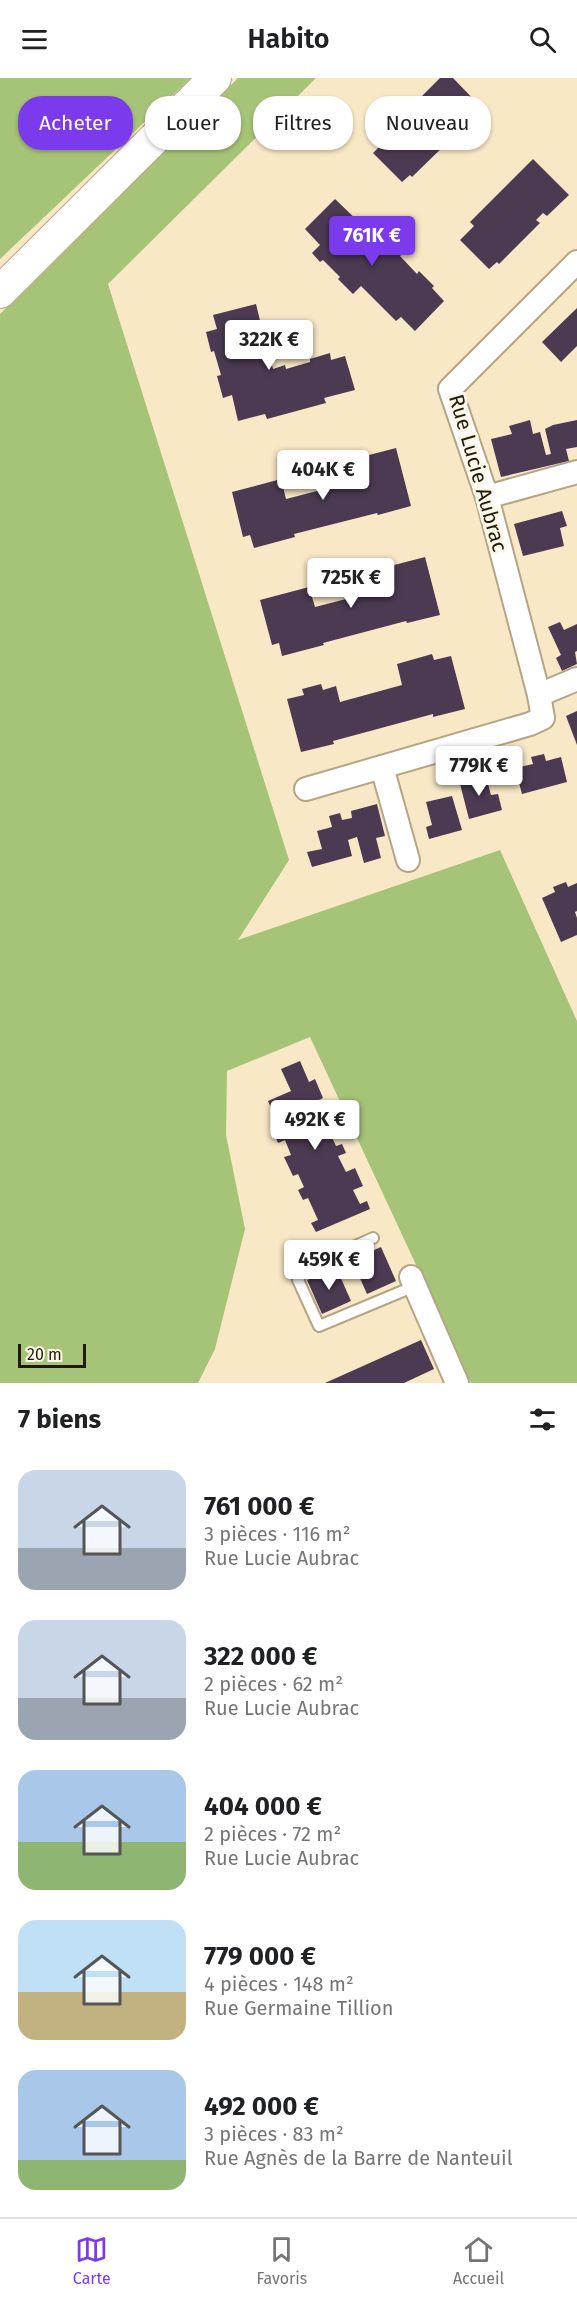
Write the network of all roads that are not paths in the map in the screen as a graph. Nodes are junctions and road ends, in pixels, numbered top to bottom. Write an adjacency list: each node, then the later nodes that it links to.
1 (214, 78): 3 (main road)
2 (577, 263): 5 (street, Rue Lucie Aubrac)
3 (0, 292)
4 (577, 472): 5 (street)
5 (487, 497): 7 (street, Rue Lucie Aubrac)
6 (577, 679): 7 (street)
7 (539, 695): 8 (street, Rue Lucie Aubrac)
8 (382, 767): 9 (street); 10 (street)
9 (306, 789)
10 (408, 860)
11 (373, 1238): 12 (lane)
12 (413, 1281): 13 (street)
13 (458, 1383)

